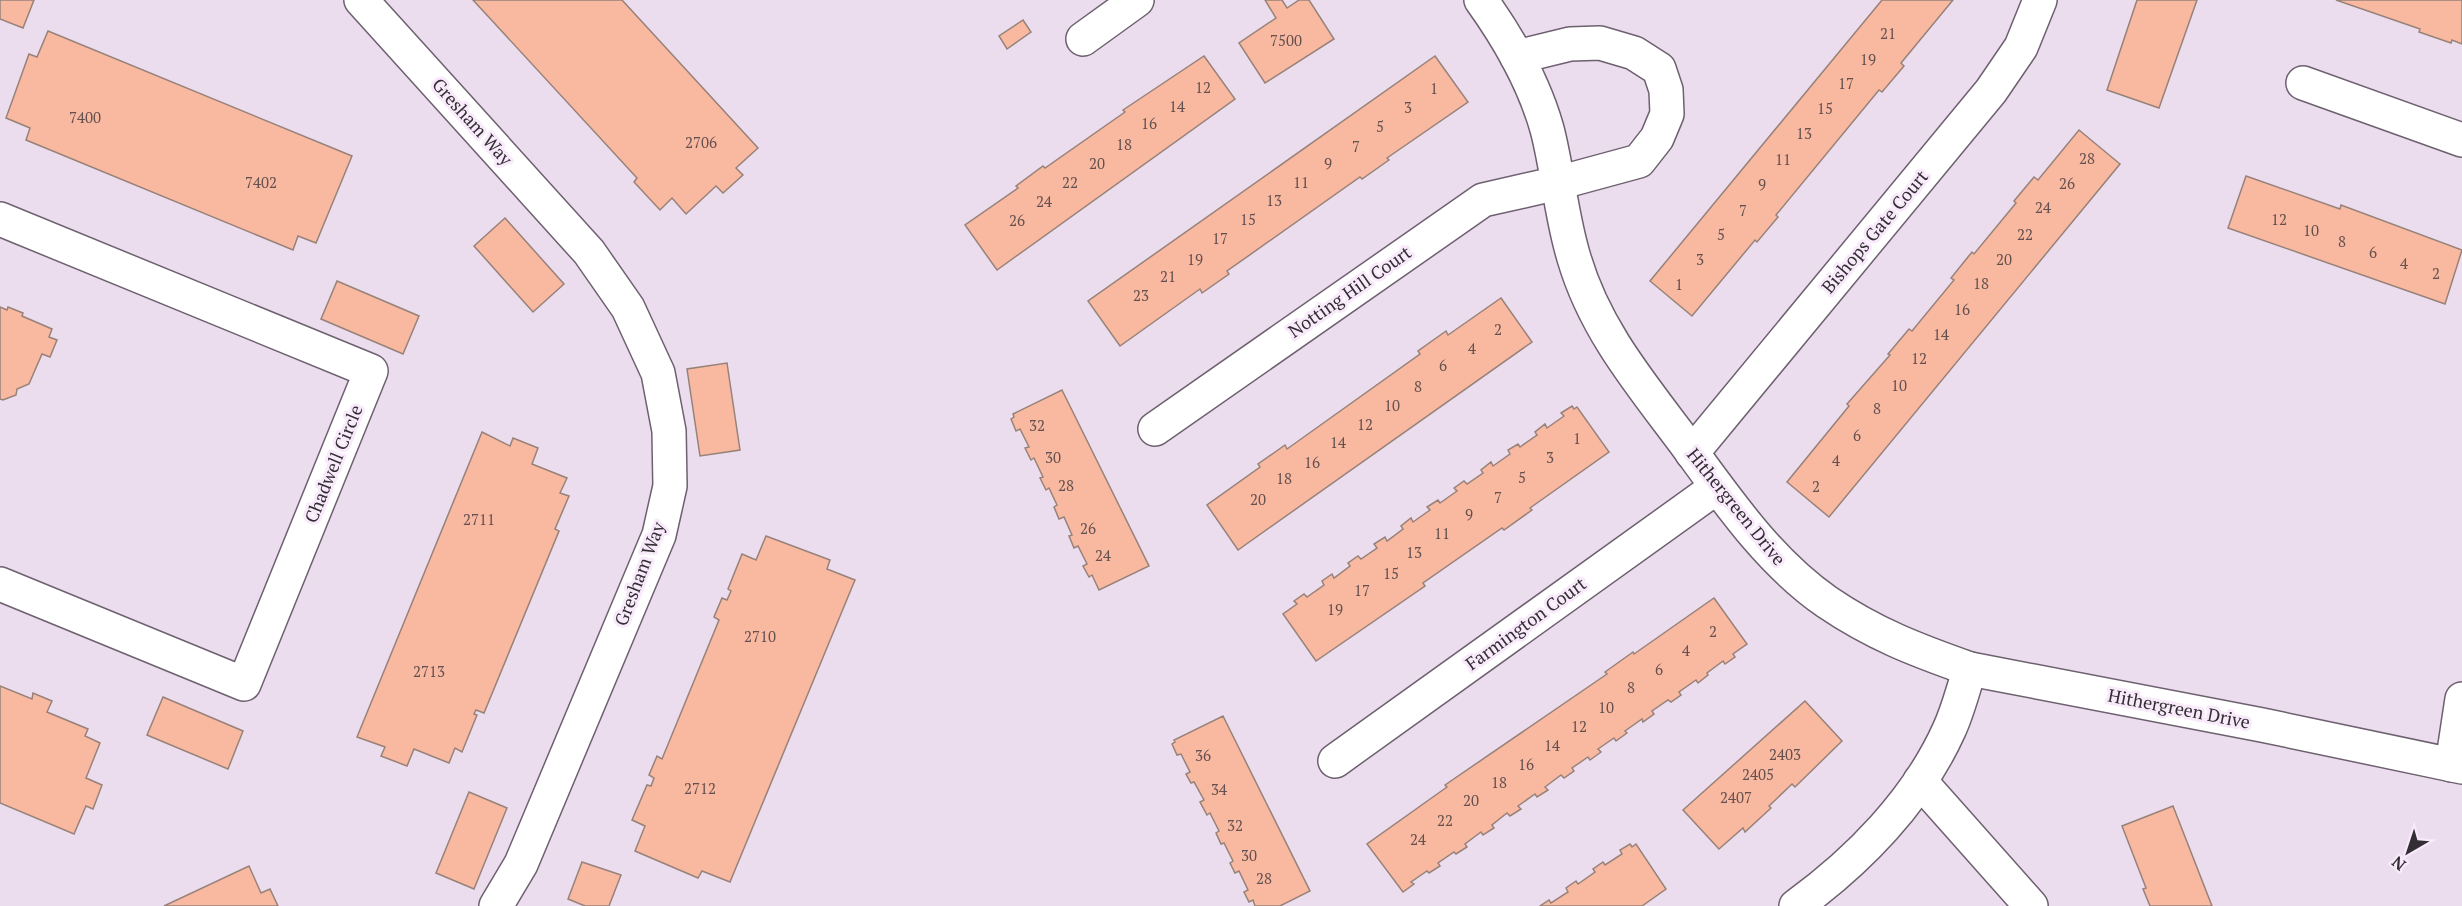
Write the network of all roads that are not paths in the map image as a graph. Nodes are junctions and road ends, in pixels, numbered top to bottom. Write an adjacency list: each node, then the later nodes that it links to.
1 (361, 0): 20 (street, Gresham Way)
2 (1137, 0): 5 (street)
3 (1481, 0): 6 (street, Hithergreen Drive)
4 (2040, 0): 12 (street, Bishops Gate Court)
5 (1083, 39)
6 (1517, 57): 9 (street, Hithergreen Drive); 9 (street, Notting Hill Court)
7 (2303, 83): 8 (street)
8 (2462, 140)
9 (1558, 183): 11 (street, Notting Hill Court); 12 (street, Hithergreen Drive)
10 (0, 219): 14 (street, Chadwell Circle)
11 (1155, 429)
12 (1692, 453): 13 (street, Hithergreen Drive)
13 (1717, 487): 15 (street, Hithergreen Drive); 17 (street, Farmington Court)
14 (0, 584)
15 (1970, 669): 18 (street, Hithergreen Drive); 19 (street)
16 (2462, 699): 18 (street)
17 (1335, 761)
18 (2457, 766)
19 (1920, 781): 21 (street); 22 (street)
20 (496, 906)
21 (1796, 906)
22 (2031, 906)

